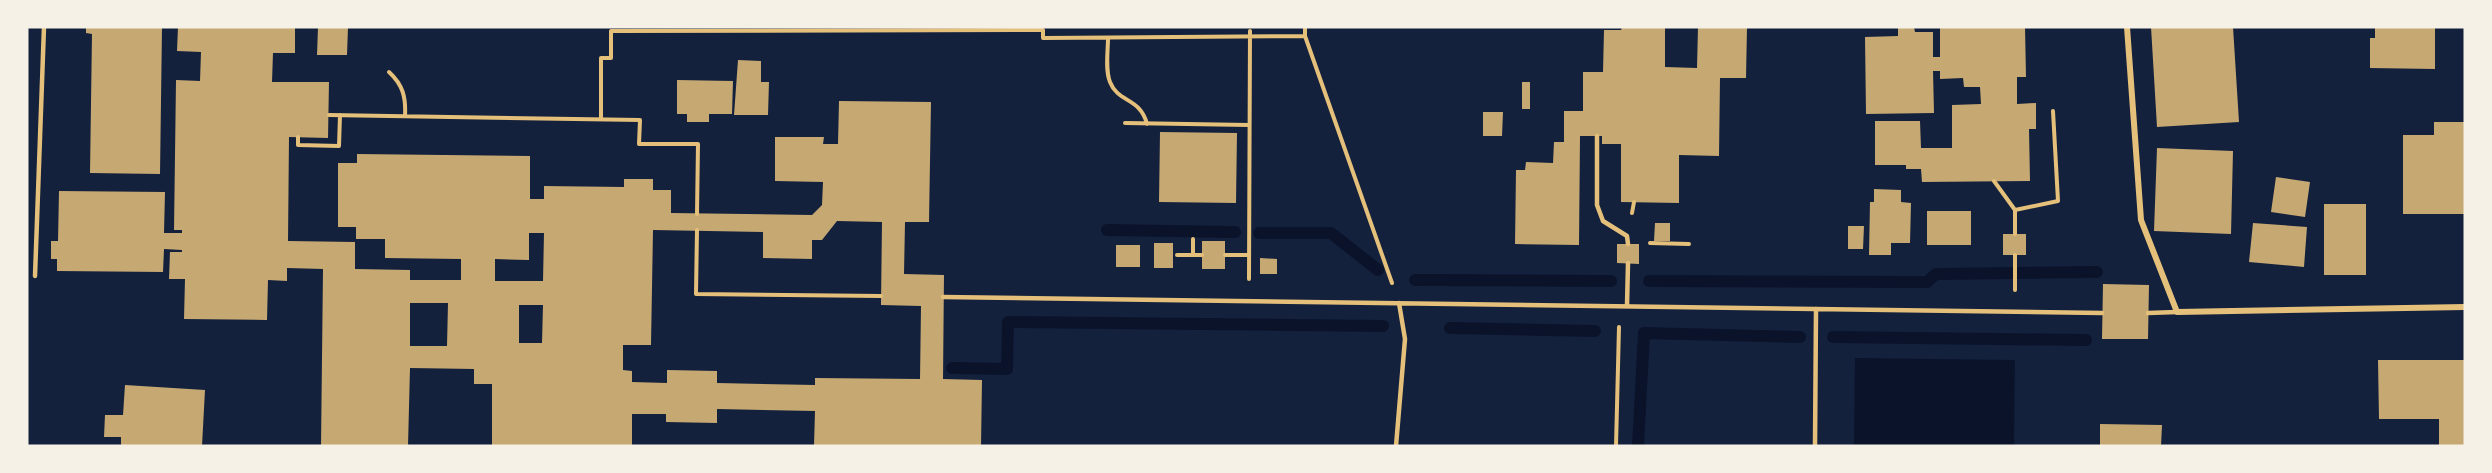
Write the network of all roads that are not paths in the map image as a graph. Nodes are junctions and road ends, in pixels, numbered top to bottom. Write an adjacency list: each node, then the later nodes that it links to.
1 (44, 27): 6 (lane)
2 (2127, 27): 12 (street)
3 (1597, 136): 4 (lane)
4 (1628, 244)
5 (1628, 263): 9 (lane)
6 (36, 276)
7 (943, 297): 8 (lane)
8 (1399, 303): 9 (lane); 15 (lane)
9 (1627, 306): 11 (lane)
10 (2465, 307): 12 (street)
11 (1816, 309): 13 (lane); 16 (lane)
12 (2177, 312): 14 (lane)
13 (2102, 313)
14 (2148, 313)
15 (1396, 446)
16 (1815, 446)

